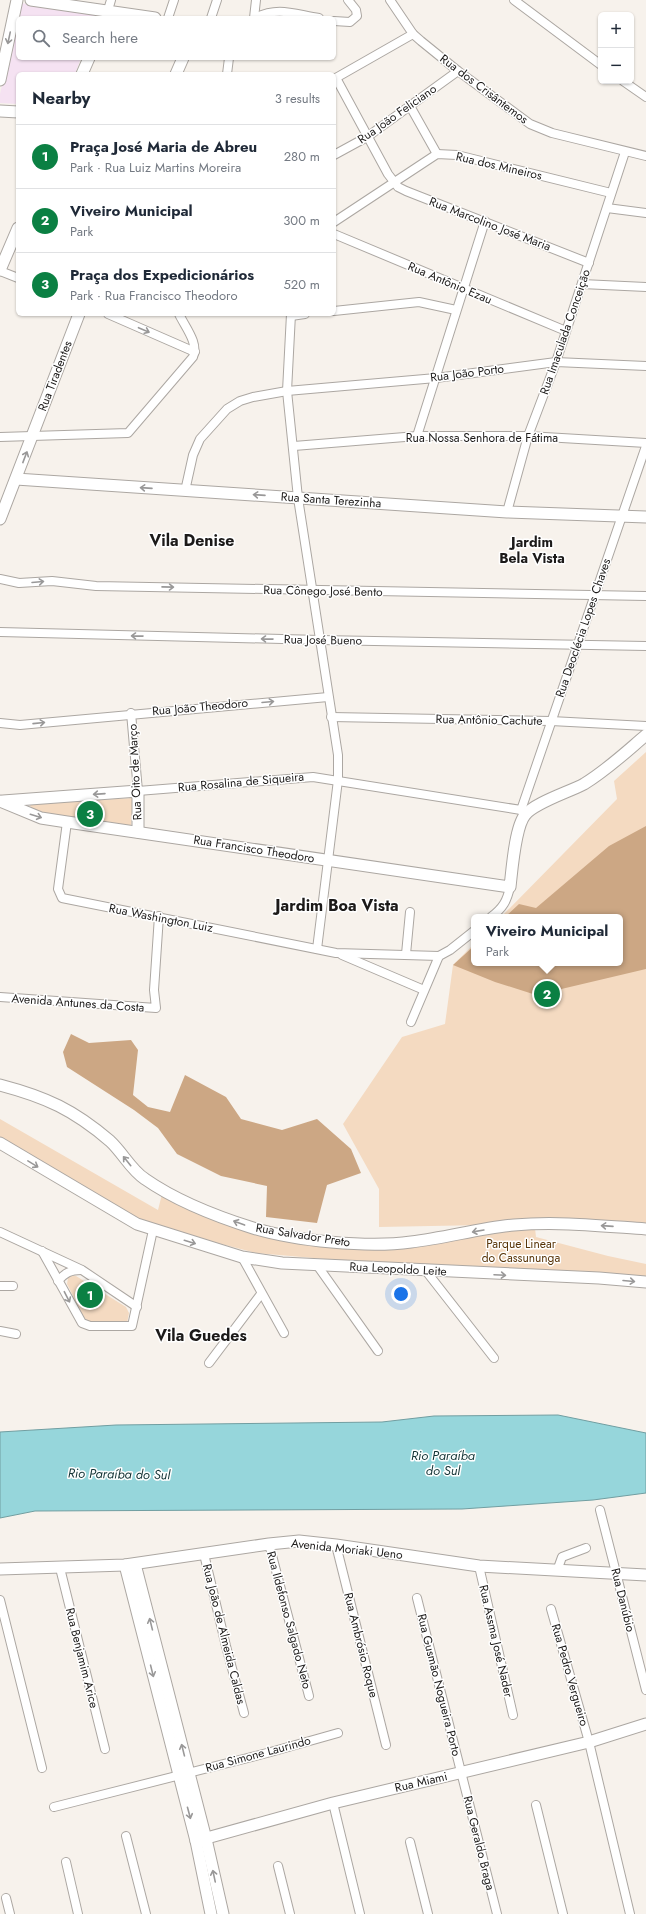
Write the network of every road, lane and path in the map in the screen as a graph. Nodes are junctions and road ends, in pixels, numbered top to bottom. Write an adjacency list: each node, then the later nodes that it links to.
1 (17, 0): 27 (street, one-way to 27)
2 (31, 0): 9 (street)
3 (174, 0): 11 (street)
4 (218, 0): 12 (street)
5 (256, 0): 13 (street)
6 (348, 0): 16 (street)
7 (390, 0): 17 (street, Rua dos Crisântemos)
8 (514, 0): 21 (street)
9 (108, 10): 10 (street)
10 (143, 16)
11 (169, 16)
12 (212, 16)
13 (255, 16)
14 (259, 16): 15 (street)
15 (308, 16)
16 (336, 21)
17 (414, 34): 22 (street, Rua dos Crisântemos); 26 (street)
18 (88, 60): 23 (street)
19 (182, 60): 24 (street)
20 (229, 60): 25 (street)
21 (598, 63)
22 (458, 71): 31 (street, Rua João Feliciano); 35 (street, Rua dos Crisântemos)
23 (83, 72)
24 (177, 72)
25 (227, 72)
26 (336, 78)
27 (0, 80)
28 (336, 81): 34 (street)
29 (627, 84): 30 (street)
30 (646, 97)
31 (410, 106): 34 (street, Rua João Feliciano); 37 (street)
32 (0, 111): 33 (street)
33 (16, 112)
34 (368, 136): 36 (street, Rua João Feliciano); 39 (street)
35 (625, 152): 38 (street, Rua dos Crisântemos); 40 (street, Rua Imaculada Conceição)
36 (336, 154)
37 (437, 154): 39 (street); 40 (street, Rua dos Mineiros)
38 (646, 156)
39 (394, 182): 43 (street); 44 (street, Rua Marcolino José Maria)
40 (611, 194): 41 (street, Rua Imaculada Conceição)
41 (607, 208): 42 (street); 47 (street, Rua Imaculada Conceição)
42 (646, 213)
43 (336, 221)
44 (485, 221): 47 (street, Rua Marcolino José Maria); 52 (street)
45 (16, 233): 48 (street)
46 (336, 235): 52 (street, Rua Antônio Ezau)
47 (588, 263): 50 (street, Rua Imaculada Conceição)
48 (0, 271): 49 (street)
49 (16, 277)
50 (582, 284): 51 (street); 59 (street, Rua Imaculada Conceição)
51 (646, 287)
52 (463, 288): 53 (street); 59 (street, Rua Antônio Ezau)
53 (456, 310): 54 (street); 63 (street)
54 (336, 311)
55 (78, 316): 68 (street, Rua Tiradentes)
56 (113, 316): 60 (street, one-way to 60)
57 (180, 316): 60 (street)
58 (291, 316): 64 (street)
59 (566, 331): 61 (street, Rua Imaculada Conceição)
60 (195, 352): 68 (street)
61 (556, 362): 62 (street, Rua João Porto); 63 (street, Rua João Porto); 66 (street, Rua Imaculada Conceição)
62 (646, 366)
63 (436, 378): 64 (street, Rua João Porto); 65 (street)
64 (287, 391): 70 (street); 73 (street, Rua João Porto)
65 (417, 436): 66 (street, Rua Nossa Senhora de Fátima); 70 (street, Rua Nossa Senhora de Fátima)
66 (528, 436): 69 (street, Rua Nossa Senhora de Fátima); 75 (street, Rua Imaculada Conceição)
67 (0, 437): 68 (street)
68 (32, 437): 72 (street, Rua Tiradentes, one-way to 68)
69 (646, 443)
70 (294, 446): 74 (street)
71 (646, 446): 76 (street, Rua Deoclécia Lopes Chaves)
72 (16, 479): 73 (street, Rua Santa Terezinha, one-way to 72); 78 (street, Rua Tiradentes)
73 (185, 490): 74 (street, Rua Santa Terezinha, one-way to 73)
74 (298, 498): 75 (street, Rua Santa Terezinha); 80 (street)
75 (507, 512): 76 (street, Rua Santa Terezinha)
76 (621, 516): 77 (street, Rua Santa Terezinha); 81 (street, Rua Deoclécia Lopes Chaves)
77 (646, 517)
78 (0, 519)
79 (0, 579): 80 (street, Rua Cônego José Bento, one-way to 80)
80 (312, 591): 81 (street, Rua Cônego José Bento); 84 (street)
81 (595, 596): 82 (street, Rua Cônego José Bento); 85 (street, Rua Deoclécia Lopes Chaves)
82 (646, 596)
83 (0, 632): 84 (street, Rua José Bueno, one-way to 83)
84 (320, 640): 85 (street, Rua José Bueno); 87 (street)
85 (578, 644): 86 (street, Rua José Bueno); 90 (street, Rua Deoclécia Lopes Chaves)
86 (646, 646)
87 (328, 697): 88 (street, Rua João Theodoro, one-way to 87); 89 (street)
88 (131, 713): 91 (street, Rua João Theodoro, one-way to 88); 95 (street, Rua Oito de Março)
89 (331, 717): 90 (street, Rua Antônio Cachute); 94 (street)
90 (551, 721): 92 (street, Rua Antônio Cachute); 97 (street, Rua Deoclécia Lopes Chaves)
91 (0, 723)
92 (646, 726)
93 (646, 735): 97 (street)
94 (338, 780): 95 (street, Rua Rosalina de Siqueira); 97 (street, Rua Rosalina de Siqueira); 100 (street)
95 (138, 791): 96 (street, Rua Rosalina de Siqueira, one-way to 96); 99 (street, Rua Oito de Março)
96 (0, 801): 98 (street, Rua Francisco Theodoro, one-way to 98)
97 (523, 813): 101 (street)
98 (67, 822): 99 (street, Rua Francisco Theodoro); 104 (street, Rua Washington Luiz)
99 (138, 832): 100 (street, Rua Francisco Theodoro)
100 (328, 861): 101 (street, Rua Francisco Theodoro); 106 (street)
101 (510, 886): 103 (street)
102 (410, 912): 108 (street)
103 (495, 914)
104 (159, 916): 106 (street, Rua Washington Luiz); 111 (street, Avenida Antunes da Costa)
105 (471, 933): 109 (street)
106 (317, 949): 107 (street, Rua Washington Luiz)
107 (336, 953): 108 (street, Rua Washington Luiz); 110 (street, Rua Washington Luiz)
108 (406, 954): 109 (street, Rua Washington Luiz)
109 (439, 956): 110 (street)
110 (424, 990): 112 (street)
111 (0, 997)
112 (411, 1022)
113 (0, 1085): 115 (street, Rua Salvador Preto, one-way to 113)
114 (0, 1144): 116 (street, Rua Leopoldo Leite, one-way to 116)
115 (646, 1229)
116 (153, 1230): 119 (street, Rua Leopoldo Leite, one-way to 119); 128 (street)
117 (0, 1232): 118 (street)
118 (42, 1251): 121 (street); 123 (street)
119 (242, 1257): 120 (street, Rua Leopoldo Leite); 127 (street)
120 (317, 1265): 122 (street, Rua Leopoldo Leite); 132 (street)
121 (82, 1270): 123 (street); 128 (street)
122 (426, 1271): 124 (street, Rua Leopoldo Leite, one-way to 124); 133 (street)
123 (58, 1281): 128 (street, one-way to 128)
124 (646, 1282)
125 (0, 1286): 126 (street)
126 (13, 1286)
127 (262, 1294): 130 (street); 134 (street)
128 (137, 1307)
129 (0, 1332): 131 (street)
130 (284, 1333)
131 (16, 1334)
132 (378, 1351)
133 (494, 1358)
134 (209, 1363)
135 (600, 1510): 145 (street, Rua Danúbio)
136 (269, 1544): 137 (street, Avenida Moriaki Ueno); 139 (street, Avenida Moriaki Ueno); 151 (street, Rua Ildefonso Salgado Neto)
137 (336, 1545): 141 (street, Avenida Moriaki Ueno); 157 (street, Rua Ambrósio Roque)
138 (586, 1548): 144 (street)
139 (204, 1554): 140 (street, Avenida Moriaki Ueno); 152 (street, Rua João de Almeida Caldas)
140 (130, 1564): 142 (street, Avenida Moriaki Ueno); 161 (street)
141 (479, 1566): 144 (street, Avenida Moriaki Ueno); 153 (street, Rua Assma José Nader)
142 (60, 1568): 143 (street, Avenida Moriaki Ueno); 158 (street, Rua Benjamim Arice)
143 (0, 1569)
144 (557, 1571): 145 (street, Avenida Moriaki Ueno)
145 (616, 1572): 146 (street, Avenida Moriaki Ueno); 150 (street, Rua Danúbio)
146 (646, 1575)
147 (418, 1598): 160 (street, Rua Gusmão Nogueira Porto)
148 (0, 1600): 159 (street)
149 (551, 1609): 156 (street, Rua Pedro Vergueiro)
150 (646, 1690)
151 (309, 1696)
152 (244, 1713)
153 (513, 1715)
154 (646, 1724): 156 (street, Rua Miami)
155 (338, 1732): 161 (street, Rua Simone Laurindo)
156 (589, 1742): 160 (street, Rua Miami); 181 (street, Rua Pedro Vergueiro)
157 (386, 1745)
158 (105, 1749)
159 (42, 1768)
160 (462, 1773): 162 (street, Rua Miami); 179 (street, Rua Geraldo Braga)
161 (184, 1774): 164 (street, Rua Simone Laurindo); 166 (street)
162 (332, 1803): 166 (street, Rua Miami); 177 (street)
163 (536, 1805): 180 (street)
164 (54, 1807)
165 (126, 1836): 173 (street)
166 (201, 1840): 174 (street); 175 (street, one-way to 166)
167 (410, 1842): 178 (street)
168 (66, 1862): 172 (street)
169 (278, 1866): 176 (street)
170 (6, 1898): 171 (street)
171 (10, 1914)
172 (78, 1914)
173 (146, 1914)
174 (211, 1914)
175 (223, 1914)
176 (290, 1914)
177 (360, 1914)
178 (428, 1914)
179 (497, 1914)
180 (563, 1914)
181 (630, 1914)

